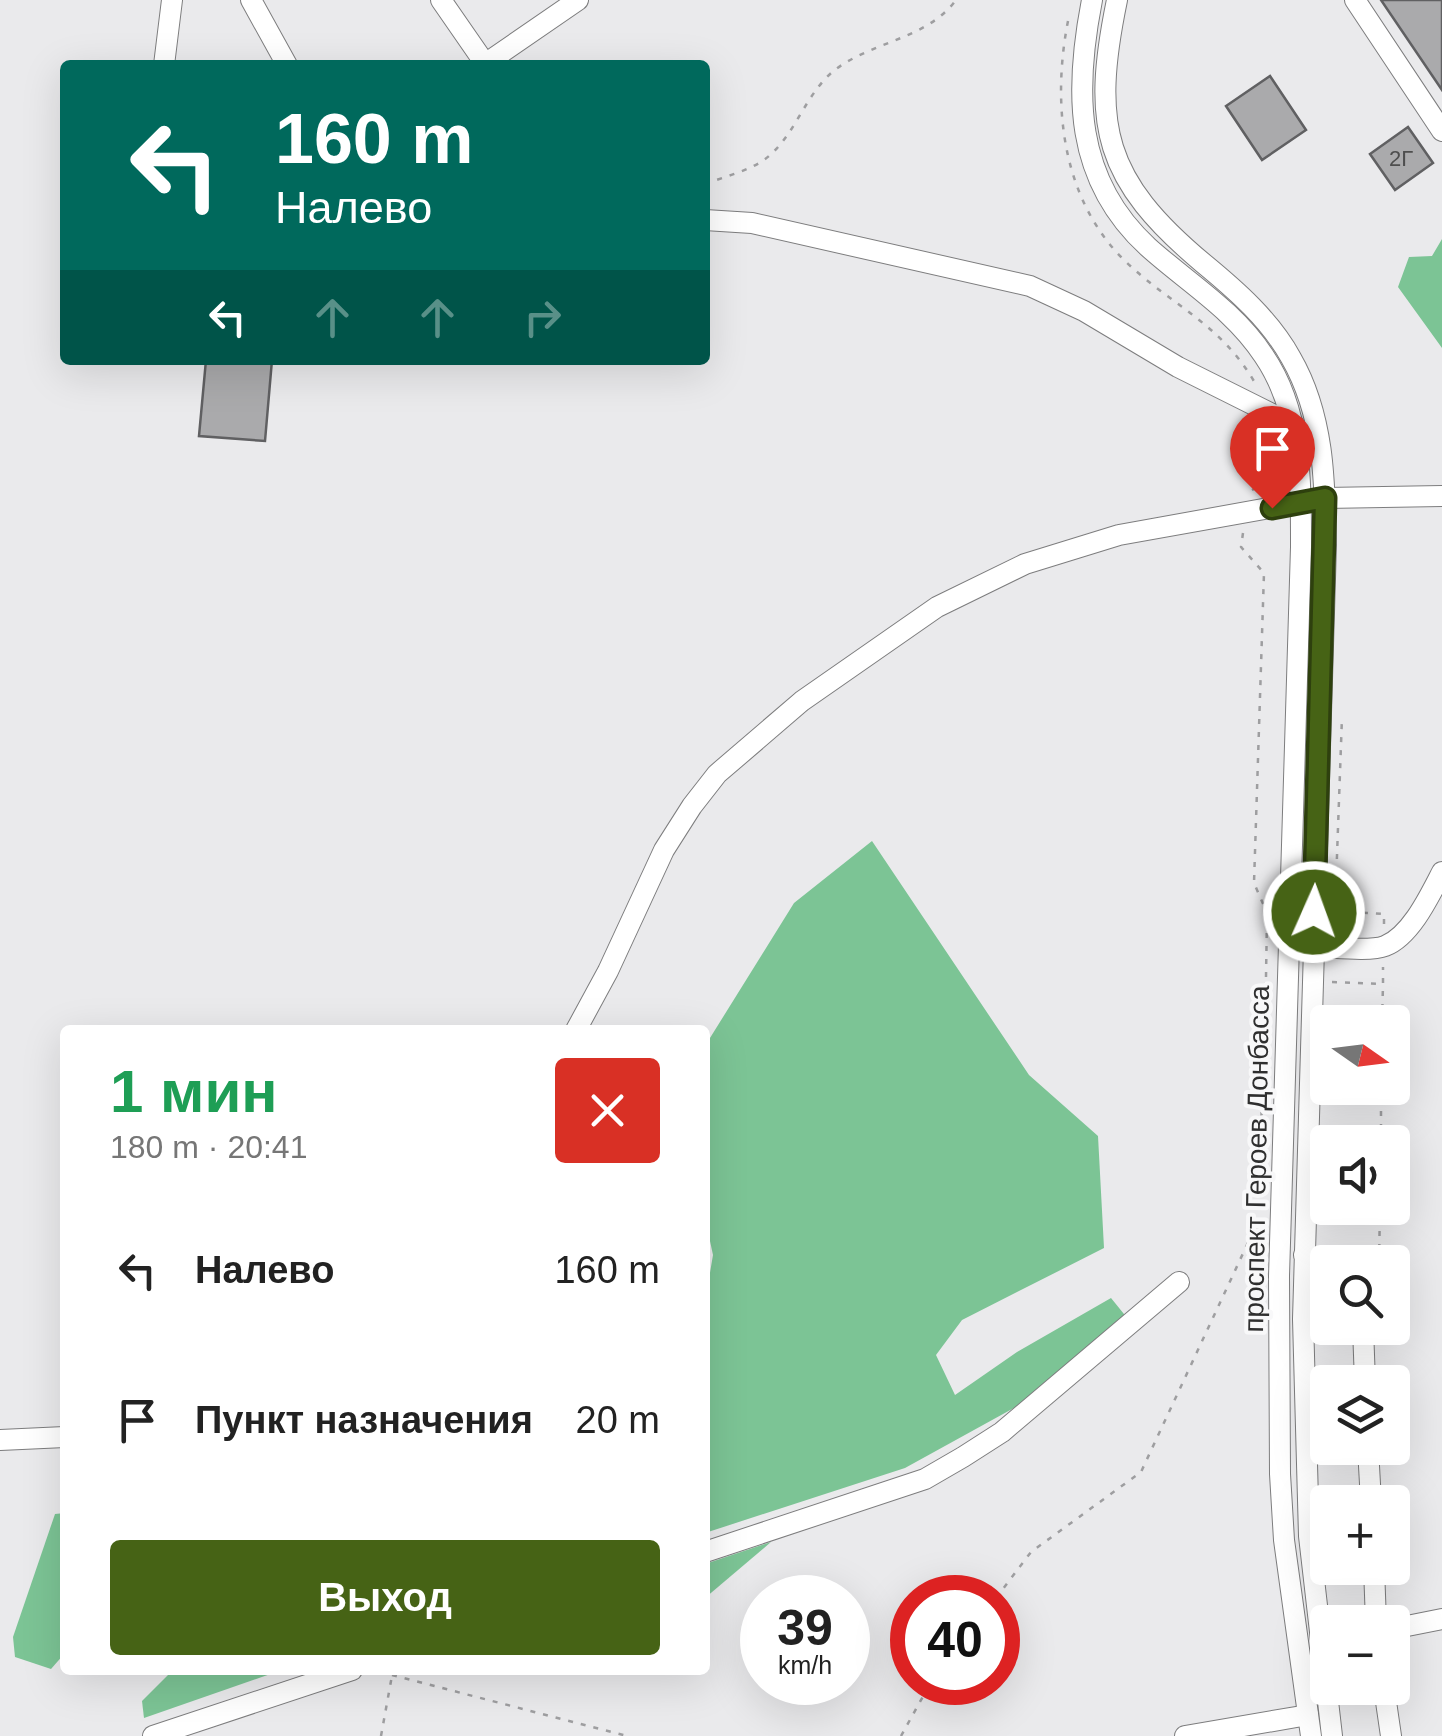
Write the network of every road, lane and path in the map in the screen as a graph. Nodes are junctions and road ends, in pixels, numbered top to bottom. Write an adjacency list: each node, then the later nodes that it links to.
1 (172, 0): 9 (street)
2 (250, 0): 10 (street)
3 (442, 0): 11 (street)
4 (578, 0): 12 (street)
5 (956, 0): 14 (path)
6 (1092, 0): 16 (street, проспект Героев Донбасса)
7 (1117, 0): 18 (street, проспект Героев Донбасса)
8 (1355, 0): 13 (street)
9 (165, 60)
10 (284, 60)
11 (482, 60)
12 (491, 60)
13 (1442, 131)
14 (710, 182)
15 (710, 220): 16 (street)
16 (1294, 425): 19 (street, проспект Героев Донбасса)
17 (1442, 496): 18 (street)
18 (1325, 498): 19 (street); 22 (street, проспект Героев Донбасса)
19 (1301, 502): 26 (street); 42 (street, проспект Героев Донбасса)
20 (1442, 872): 22 (street)
21 (1267, 913): 23 (path)
22 (1314, 948): 28 (street, проспект Героев Донбасса)
23 (1266, 980)
24 (1383, 984): 25 (path)
25 (1382, 1005)
26 (579, 1025)
27 (1253, 1232): 34 (path)
28 (1304, 1255): 29 (street); 48 (street, проспект Героев Донбасса)
29 (1310, 1256)
30 (1178, 1282): 33 (street)
31 (60, 1437): 32 (street)
32 (0, 1440)
33 (710, 1550)
34 (1013, 1575)
35 (1442, 1620): 36 (street)
36 (1410, 1626)
37 (337, 1675): 43 (street)
38 (392, 1675): 44 (path)
39 (399, 1675): 45 (path)
40 (918, 1705): 46 (path)
41 (1386, 1705): 49 (street)
42 (1310, 1726): 47 (street)
43 (153, 1736)
44 (381, 1736)
45 (627, 1736)
46 (901, 1736)
47 (1186, 1736)
48 (1332, 1736)
49 (1391, 1736)

